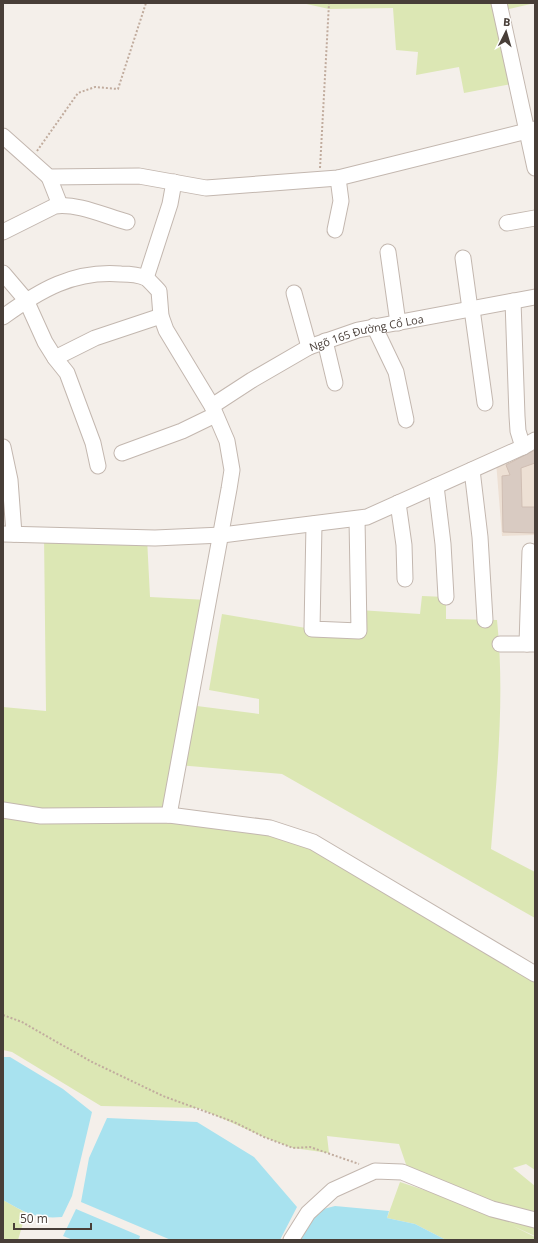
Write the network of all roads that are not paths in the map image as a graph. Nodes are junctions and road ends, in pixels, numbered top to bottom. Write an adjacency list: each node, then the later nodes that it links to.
1 (499, 3): 2 (street)
2 (531, 130): 4 (street); 6 (street)
3 (3, 136): 5 (street)
4 (535, 168)
5 (49, 177): 7 (street); 8 (street)
6 (338, 178): 7 (street); 12 (street)
7 (174, 182): 17 (street)
8 (60, 205): 10 (street); 13 (street)
9 (535, 218): 11 (street)
10 (127, 222)
11 (507, 223)
12 (335, 230)
13 (3, 232)
14 (388, 252): 25 (street)
15 (463, 258): 22 (street)
16 (3, 273): 20 (street)
17 (146, 278): 20 (street); 23 (street)
18 (294, 293): 28 (street)
19 (535, 297): 21 (street, Ngõ 165 Đường Cổ Loa)
20 (26, 300): 24 (street); 29 (street)
21 (513, 301): 22 (street, Ngõ 165 Đường Cổ Loa); 34 (street)
22 (471, 309): 25 (street, Ngõ 165 Đường Cổ Loa); 31 (street)
23 (162, 316): 29 (street); 32 (street)
24 (3, 317)
25 (398, 323): 26 (street, Ngõ 165 Đường Cổ Loa)
26 (374, 326): 27 (street, Ngõ 165 Đường Cổ Loa); 33 (street)
27 (325, 341): 28 (street, Ngõ 165 Đường Cổ Loa); 30 (street)
28 (309, 347): 32 (street, Ngõ 165 Đường Cổ Loa)
29 (55, 358): 37 (street)
30 (335, 384)
31 (485, 403)
32 (214, 411): 36 (street, Ngõ 165 Đường Cổ Loa); 44 (street)
33 (406, 420)
34 (529, 443): 38 (street)
35 (3, 447): 43 (street)
36 (122, 453)
37 (98, 466)
38 (472, 470): 39 (street); 48 (street)
39 (436, 486): 40 (street); 47 (street)
40 (398, 503): 41 (street); 46 (street)
41 (357, 519): 42 (street); 42 (street)
42 (314, 524): 44 (street)
43 (8, 534): 44 (street)
44 (222, 535): 52 (street)
45 (530, 551): 50 (street)
46 (405, 579)
47 (446, 597)
48 (485, 620)
49 (500, 644): 50 (street)
50 (531, 644)
51 (3, 810): 52 (street)
52 (169, 815): 53 (street)
53 (535, 974)
54 (535, 1220): 55 (street)
55 (291, 1240)

